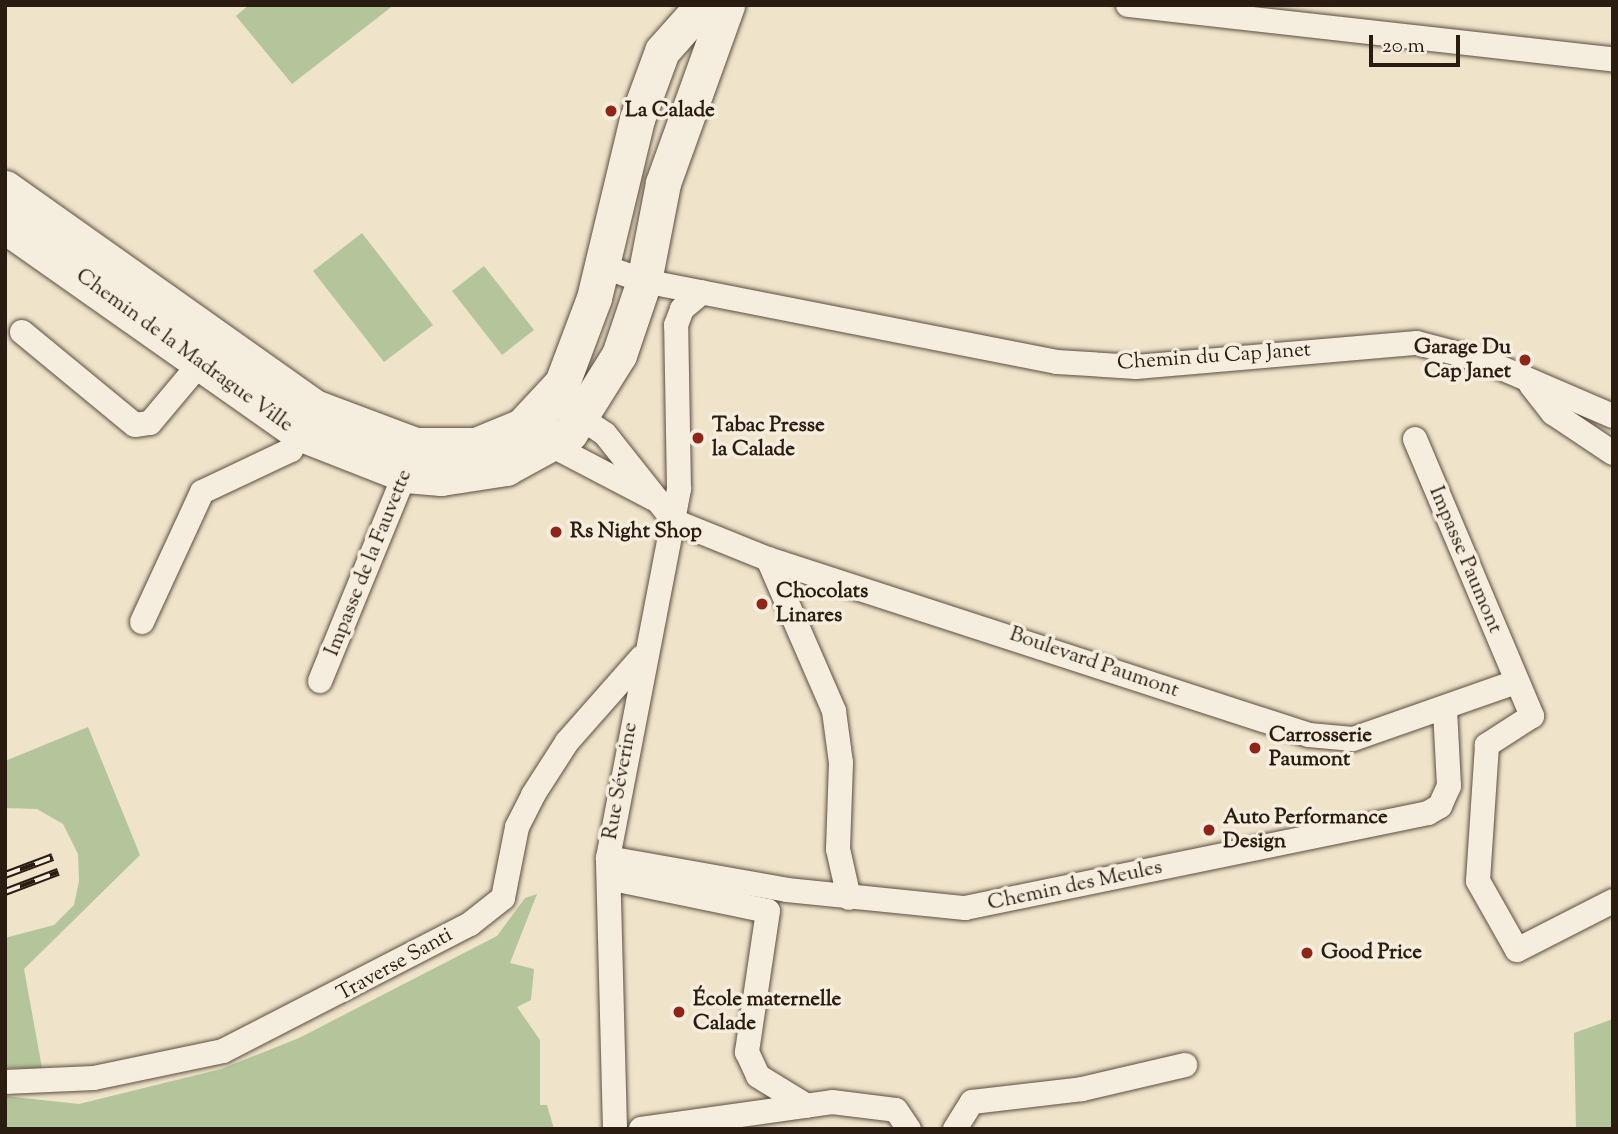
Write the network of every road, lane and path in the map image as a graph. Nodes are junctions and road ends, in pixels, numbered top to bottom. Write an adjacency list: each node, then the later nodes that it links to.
1 (703, 5): 7 (street, Chemin de la Madrague Ville)
2 (727, 5): 8 (street, Chemin de la Madrague Ville)
3 (1128, 5): 4 (street)
4 (1613, 58)
5 (5, 188): 16 (street, Chemin de la Madrague Ville)
6 (5, 226): 11 (street, Chemin de la Madrague Ville)
7 (602, 266): 8 (street, Chemin du Cap Janet); 13 (street, Chemin de la Madrague Ville)
8 (644, 281): 9 (street, Chemin du Cap Janet); 14 (street, Chemin de la Madrague Ville)
9 (702, 292): 12 (street, Chemin du Cap Janet); 22 (street)
10 (22, 332): 11 (street)
11 (202, 361): 16 (street, Chemin de la Madrague Ville)
12 (1529, 382): 15 (street, Chemin du Cap Janet); 19 (street)
13 (543, 409): 14 (street); 18 (street); 20 (street, Chemin de la Madrague Ville)
14 (585, 416): 18 (street, Chemin de la Madrague Ville); 21 (street)
15 (1613, 416)
16 (306, 420): 20 (street, Chemin de la Madrague Ville); 24 (street)
17 (1415, 439): 27 (street, Impasse Paumont)
18 (553, 446): 20 (street, Chemin de la Madrague Ville); 21 (street)
19 (1613, 453)
20 (411, 460): 26 (street, Impasse de la Fauvette)
21 (654, 499): 22 (street)
22 (674, 521): 23 (street, Boulevard Paumont); 25 (street, Rue Séverine)
23 (768, 559): 28 (street, Boulevard Paumont); 30 (street)
24 (142, 622)
25 (643, 656): 29 (street, Rue Séverine); 33 (street, Traverse Santi)
26 (320, 681)
27 (1516, 682): 28 (street, Boulevard Paumont); 31 (street, Impasse Paumont)
28 (1445, 709): 30 (street, Chemin des Meules)
29 (610, 869): 30 (street, Chemin des Meules); 34 (street); 35 (street, Rue Séverine)
30 (849, 898)
31 (1613, 901)
32 (1185, 1065): 38 (street)
33 (5, 1082)
34 (807, 1106): 36 (street); 37 (street)
35 (615, 1129)
36 (641, 1129)
37 (909, 1129)
38 (955, 1129)

